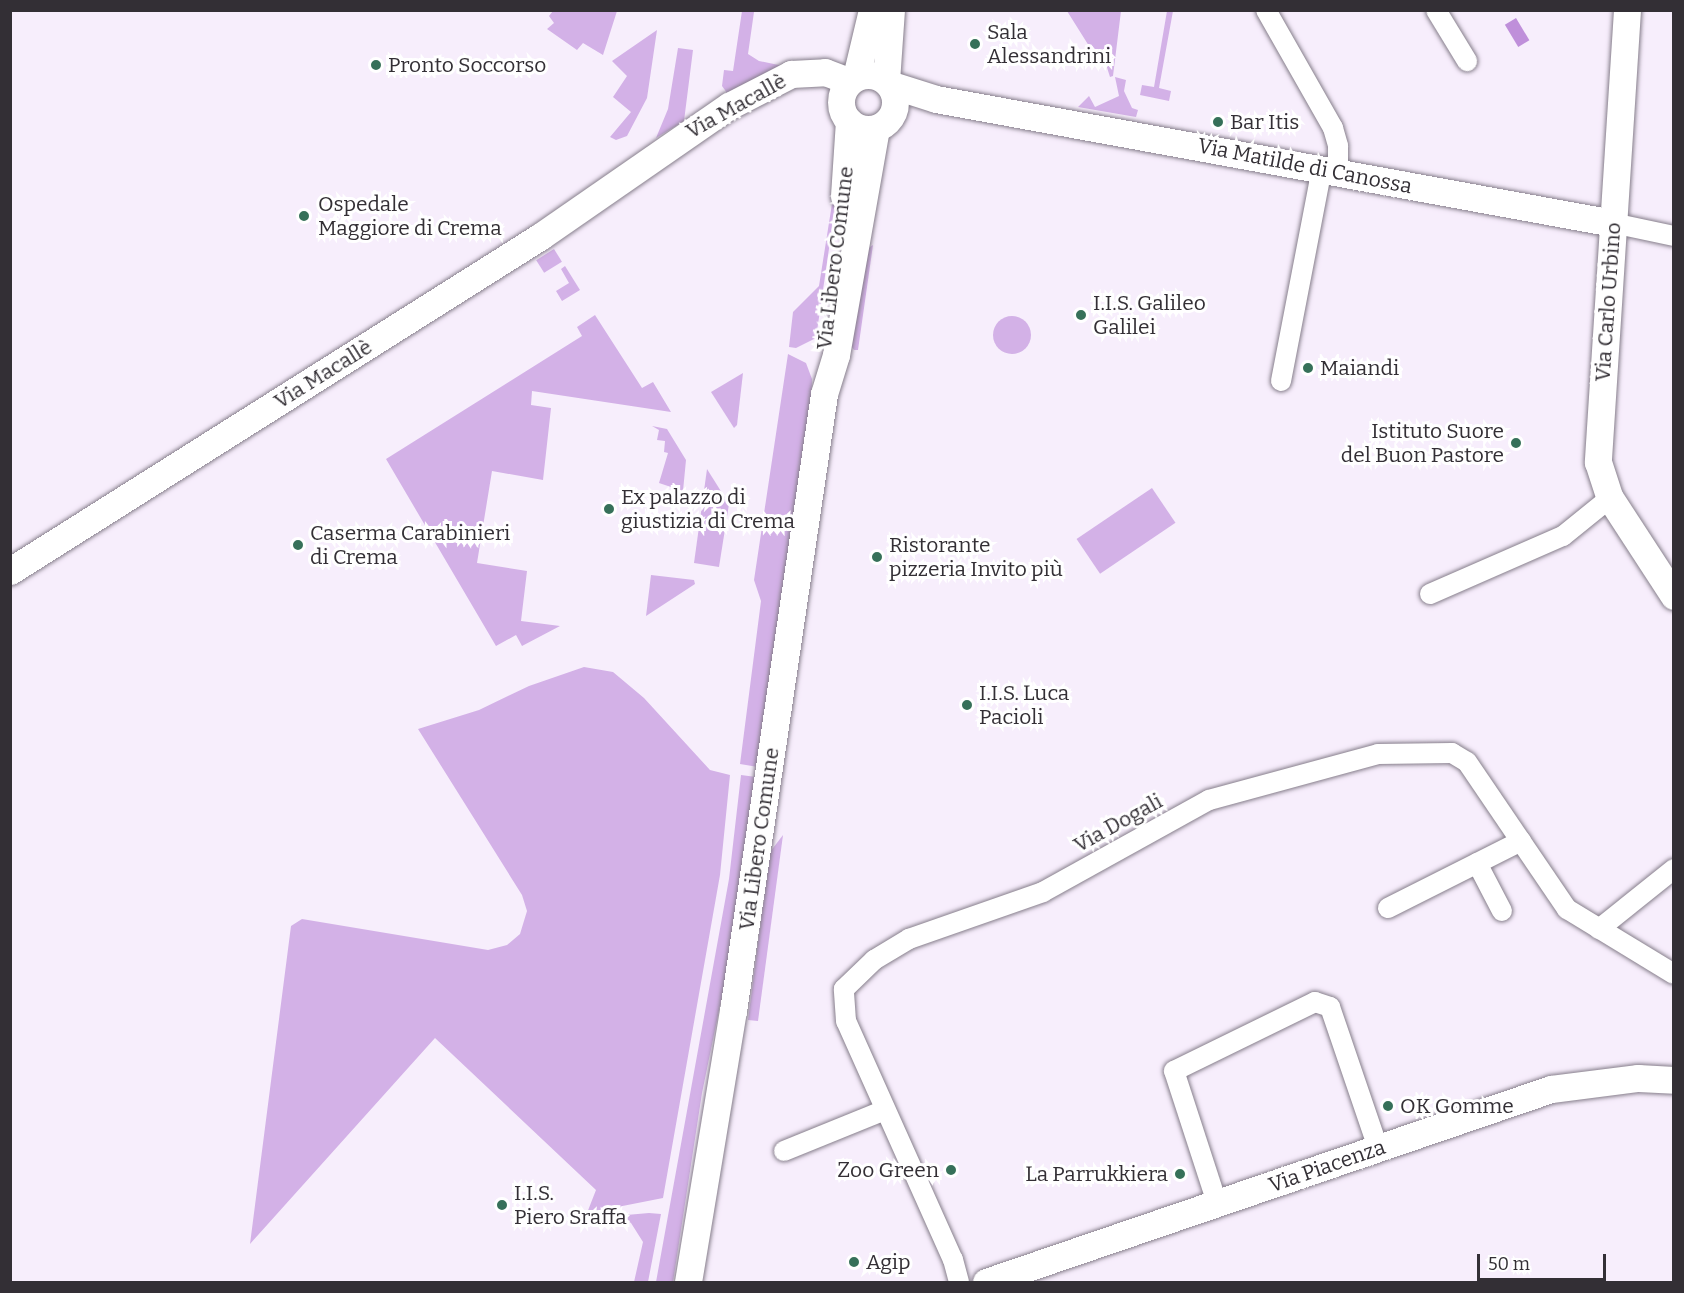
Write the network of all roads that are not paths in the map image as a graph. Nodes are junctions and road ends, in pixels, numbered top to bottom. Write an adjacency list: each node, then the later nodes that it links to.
1 (1266, 10): 9 (street)
2 (1436, 10): 5 (street)
3 (1627, 10): 10 (street, Via Carlo Urbino)
4 (890, 14): 6 (street, Via Libero Comune); 7 (street, Via Libero Comune)
5 (1467, 61)
6 (890, 91): 7 (street); 8 (street); 9 (street, Via Matilde di Canossa)
7 (849, 94): 8 (street); 13 (street, Via Libero Comune); 15 (street, Via Macallè)
8 (876, 128): 13 (street, Via Libero Comune)
9 (1330, 171): 10 (street, Via Matilde di Canossa); 12 (street)
10 (1612, 223): 11 (street, Via Matilde di Canossa); 14 (street, Via Carlo Urbino)
11 (1674, 236)
12 (1281, 381)
13 (824, 394): 30 (street, Via Libero Comune)
14 (1610, 498): 16 (street, Via Carlo Urbino); 17 (street)
15 (10, 570)
16 (1669, 580)
17 (1430, 594)
18 (1521, 841): 19 (street); 23 (street, Via Dogali); 26 (street, Via Dogali)
19 (1477, 863): 21 (street); 22 (street)
20 (1674, 869): 23 (street)
21 (1388, 908)
22 (1502, 911)
23 (1599, 929): 24 (street, Via Dogali)
24 (1674, 974)
25 (1674, 1080): 27 (street, Via Piacenza)
26 (885, 1110): 28 (street); 31 (street, Via Dogali)
27 (1378, 1148): 29 (street, Via Piacenza); 29 (street)
28 (784, 1151)
29 (1217, 1203): 32 (street, Via Piacenza)
30 (688, 1282)
31 (958, 1282)
32 (986, 1282)

